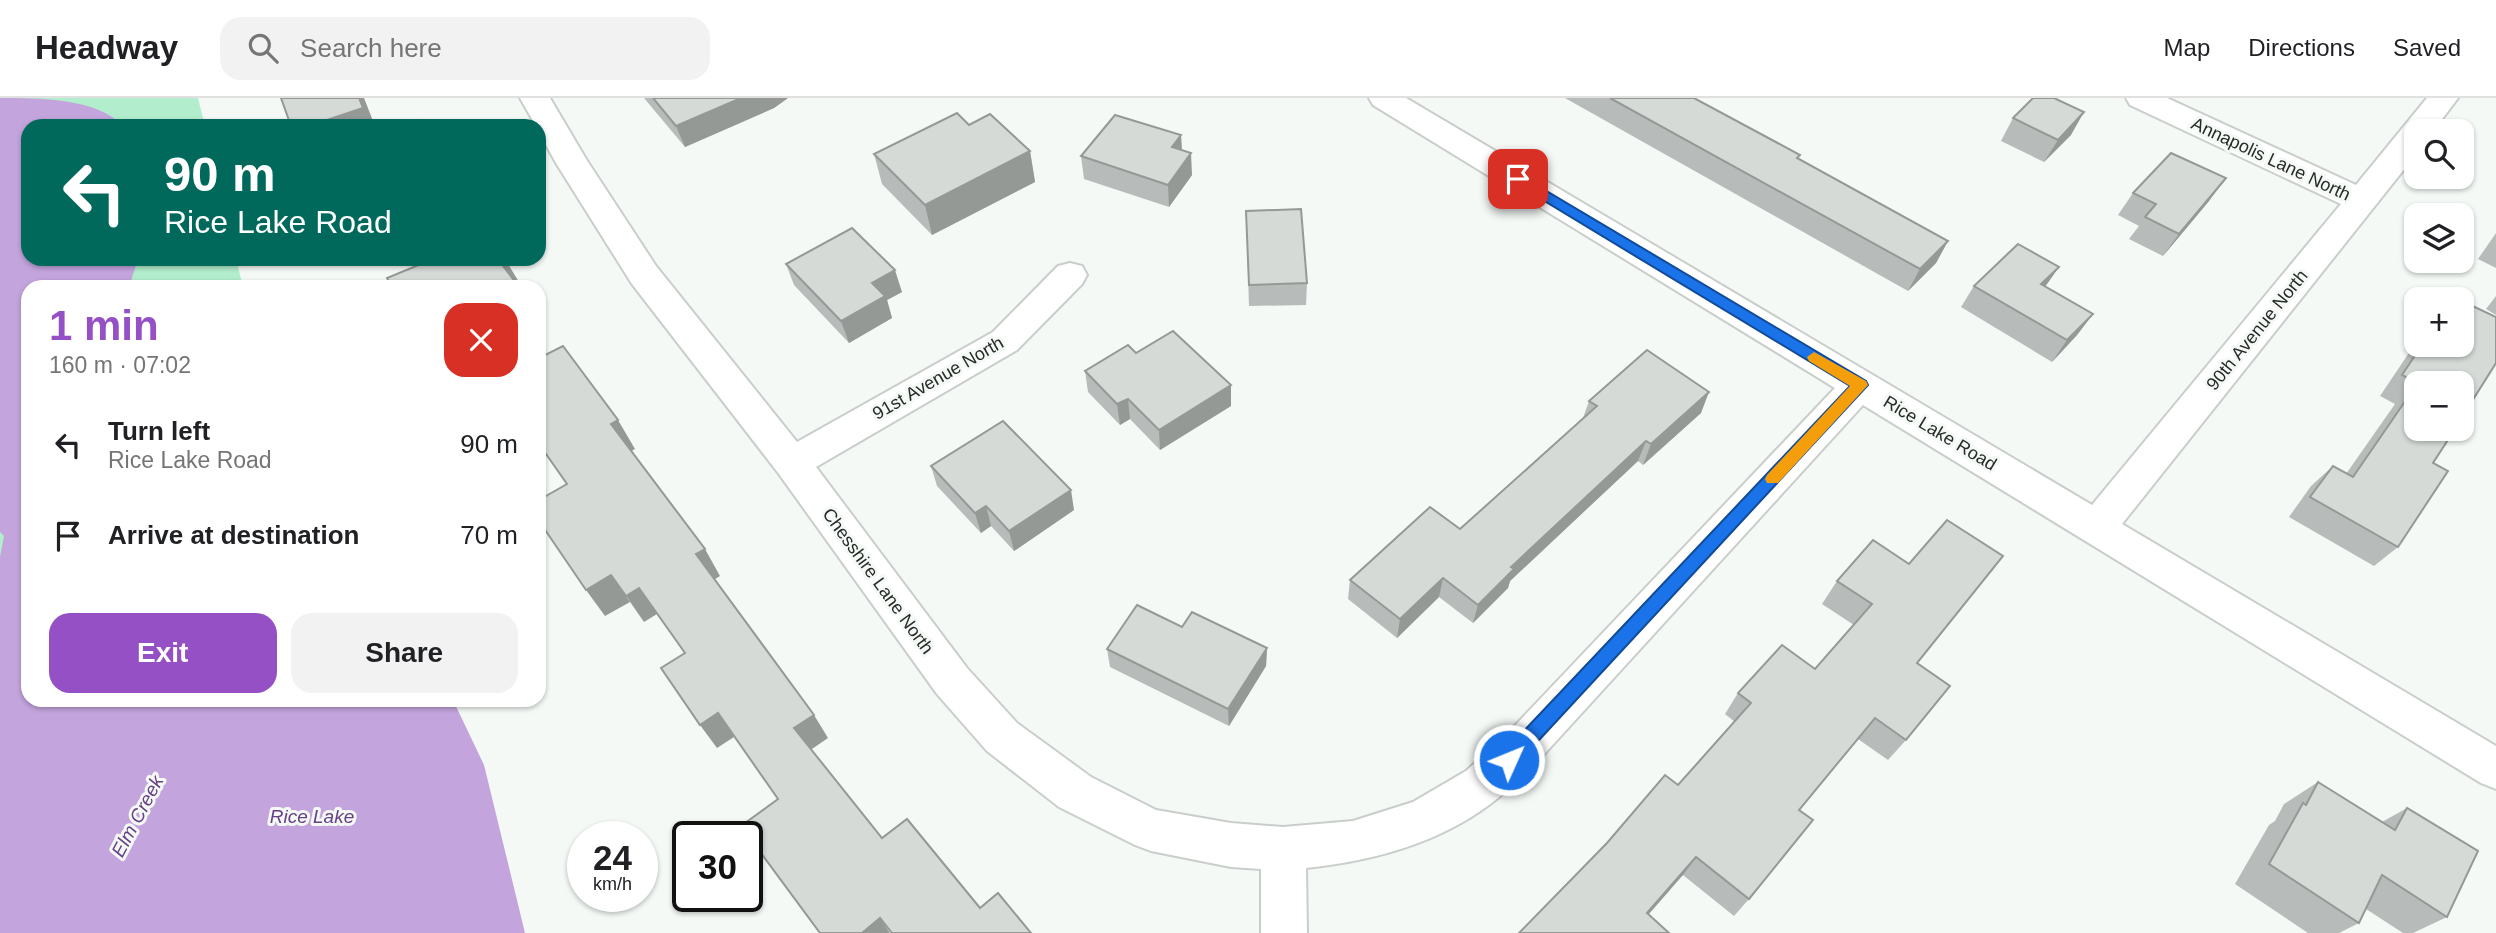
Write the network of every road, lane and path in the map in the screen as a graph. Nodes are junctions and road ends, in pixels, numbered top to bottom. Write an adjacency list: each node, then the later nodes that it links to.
1 (535, 98): 10 (street, Chesshire Lane North)
2 (1384, 98): 9 (street, Rice Lake Road)
3 (2141, 98): 7 (street, Annapolis Lane North)
4 (2443, 98): 5 (street, 90th Avenue North)
5 (2426, 119)
6 (2404, 148): 7 (street, 90th Avenue North)
7 (2362, 201): 11 (street, 90th Avenue North)
8 (1070, 275): 10 (street, 91st Avenue North)
9 (1860, 385): 11 (street, Rice Lake Road); 13 (street, Chesshire Lane North)
10 (792, 463): 13 (street, Chesshire Lane North)
11 (2097, 527): 12 (street, Rice Lake Road)
12 (2496, 769)
13 (1283, 849): 14 (street)
14 (1284, 933)

